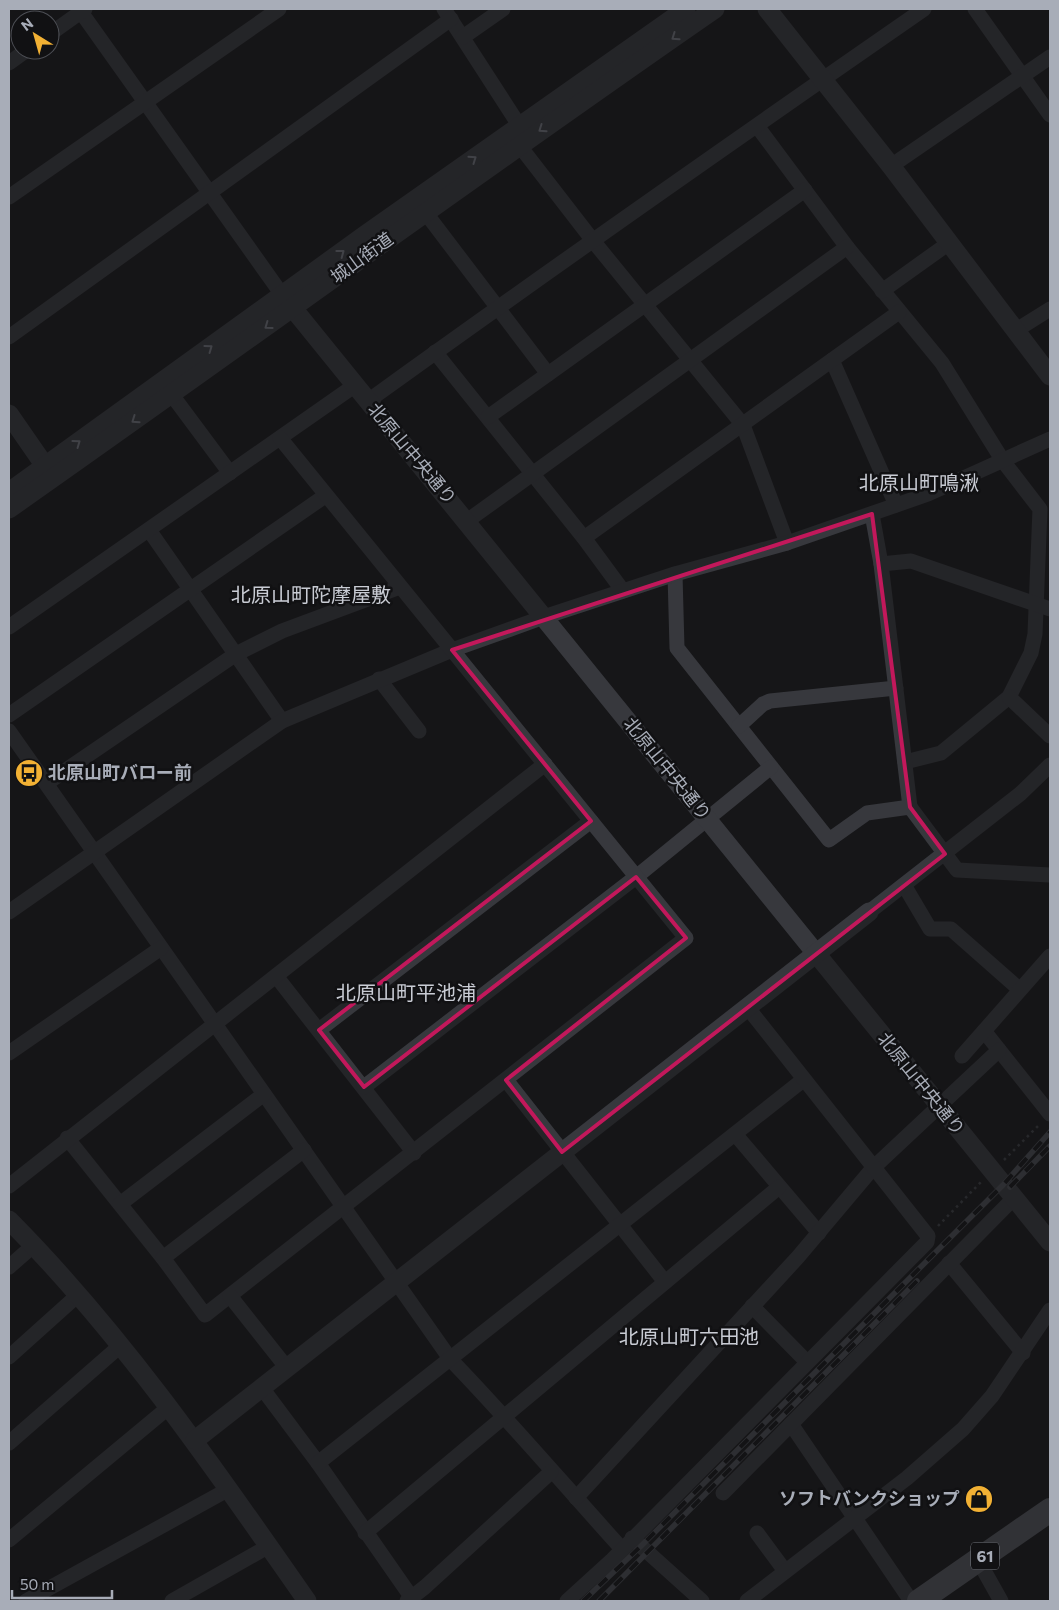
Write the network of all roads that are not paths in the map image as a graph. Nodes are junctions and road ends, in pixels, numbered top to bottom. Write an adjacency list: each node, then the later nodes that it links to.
1 (279, 9): 15 (street)
2 (503, 9): 11 (street)
3 (686, 9): 17 (street, 城山街道)
4 (716, 9): 19 (street, 城山街道, one-way to 19)
5 (767, 9): 14 (street)
6 (924, 9): 14 (street)
7 (975, 9): 13 (street)
8 (83, 10): 10 (street); 15 (street)
9 (447, 14): 11 (street); 22 (street)
10 (60, 27)
11 (463, 37): 17 (street)
12 (1050, 57): 13 (street)
13 (1024, 76): 16 (street); 20 (street)
14 (823, 79): 18 (street); 20 (street)
15 (144, 101): 22 (street); 23 (street)
16 (1050, 115)
17 (519, 125): 29 (street, 城山街道, one-way to 17)
18 (757, 126): 21 (street); 25 (street)
19 (520, 145): 24 (street, 城山街道); 25 (street)
20 (891, 166): 26 (street)
21 (805, 190): 27 (street); 30 (street)
22 (211, 192): 29 (street); 35 (street)
23 (9, 197)
24 (425, 212): 29 (street, 城山街道); 31 (street)
25 (594, 242): 30 (street); 31 (street)
26 (949, 243): 28 (street); 34 (street)
27 (848, 247): 28 (street); 37 (street)
28 (882, 292): 33 (street)
29 (288, 302): 41 (street, 北原山中央通り); 42 (street, 城山街道, one-way to 42); 50 (street, 城山街道, one-way to 29)
30 (645, 304): 37 (street); 39 (street)
31 (498, 306): 36 (street); 39 (street)
32 (1050, 309): 34 (street)
33 (899, 312): 38 (street); 49 (street)
34 (1016, 331): 40 (street)
35 (9, 337)
36 (435, 352): 43 (street); 45 (street)
37 (691, 359): 46 (street); 52 (street)
38 (832, 360): 46 (street); 55 (street)
39 (548, 374): 45 (street)
40 (1050, 376)
41 (354, 386): 43 (street, 北原山中央通り); 47 (street)
42 (172, 395): 51 (street); 53 (street, 城山街道, one-way to 53)
43 (368, 401): 57 (street, 北原山中央通り)
44 (9, 414): 50 (street)
45 (488, 417): 52 (street)
46 (743, 425): 59 (street); 60 (street)
47 (280, 438): 51 (street); 54 (street)
48 (1050, 439): 49 (street)
49 (1003, 461): 55 (street); 66 (street)
50 (45, 466): 53 (street, 城山街道)
51 (230, 473): 58 (street)
52 (533, 473): 57 (street); 59 (street)
53 (9, 495)
54 (325, 496): 63 (street); 64 (street)
55 (896, 506): 56 (street)
56 (872, 514): 60 (street); 61 (street)
57 (467, 521): 68 (street, 北原山中央通り)
58 (149, 530): 64 (street); 69 (street)
59 (584, 538): 65 (street)
60 (786, 543): 62 (street)
61 (881, 564): 66 (street); 73 (street)
62 (675, 574): 65 (street); 77 (street)
63 (400, 587): 70 (street); 71 (street)
64 (190, 590): 71 (street); 75 (street)
65 (623, 591): 68 (street)
66 (1035, 604): 67 (street); 74 (street)
67 (1050, 610)
68 (544, 617): 70 (street); 87 (street, 北原山中央通り)
69 (9, 627)
70 (452, 650): 72 (street); 82 (street)
71 (236, 654): 76 (street); 85 (street)
72 (380, 679): 76 (street); 79 (street)
73 (896, 688): 77 (street); 81 (street)
74 (1009, 697): 80 (street); 81 (street)
75 (9, 715)
76 (282, 721): 89 (street)
77 (739, 726): 84 (street)
78 (9, 730): 85 (street)
79 (419, 731)
80 (1050, 736)
81 (904, 762): 86 (street)
82 (545, 764): 88 (street); 99 (street)
83 (1050, 765): 90 (street)
84 (772, 767): 86 (street); 87 (street)
85 (47, 783): 89 (street)
86 (910, 808): 90 (street)
87 (707, 819): 92 (street); 97 (street, 北原山中央通り)
88 (591, 821): 92 (street); 103 (street)
89 (94, 852): 94 (street); 96 (street)
90 (944, 854): 91 (street); 93 (street)
91 (1050, 874)
92 (636, 876): 108 (street); 110 (street)
93 (904, 885): 95 (street); 100 (street)
94 (9, 912)
95 (869, 912): 97 (street)
96 (161, 948): 102 (street); 106 (street)
97 (816, 953): 101 (street); 112 (street, 北原山中央通り)
98 (1050, 956): 100 (street)
99 (276, 976): 102 (street); 103 (street)
100 (1019, 989): 104 (street)
101 (748, 1008): 109 (street); 117 (street)
102 (214, 1024): 111 (street); 115 (street)
103 (319, 1030): 110 (street)
104 (984, 1031): 105 (street); 107 (street)
105 (999, 1050): 112 (street); 113 (street)
106 (9, 1053)
107 (962, 1056)
108 (506, 1080): 117 (street); 118 (street)
109 (803, 1080): 114 (street); 119 (street)
110 (364, 1087): 118 (street)
111 (264, 1094): 116 (street); 123 (street)
112 (939, 1107): 119 (street); 122 (street, 北原山中央通り)
113 (1050, 1114)
114 (735, 1134): 121 (street); 126 (street)
115 (67, 1138): 120 (street); 123 (street)
116 (304, 1150): 124 (street); 130 (street)
117 (562, 1152): 126 (street); 133 (street)
118 (414, 1153): 124 (street)
119 (873, 1168): 127 (street); 143 (street)
120 (9, 1186)
121 (779, 1187): 127 (street); 134 (street)
122 (1014, 1198): 128 (street, 北原山中央通り); 131 (street)
123 (120, 1204): 130 (street)
124 (343, 1206): 133 (street); 136 (street)
125 (9, 1220): 129 (street)
126 (619, 1225): 134 (street); 142 (street)
127 (818, 1232): 137 (street)
128 (1050, 1242)
129 (34, 1245): 132 (street); 135 (street)
130 (163, 1258): 136 (street)
131 (949, 1262): 140 (street); 148 (street)
132 (9, 1267)
133 (395, 1281): 142 (street); 144 (street)
134 (665, 1282): 147 (street)
135 (78, 1295): 139 (street); 141 (street)
136 (230, 1296): 144 (street)
137 (752, 1306): 143 (street); 155 (street)
138 (1050, 1310): 140 (street)
139 (120, 1346): 146 (street); 150 (street)
140 (1023, 1353): 157 (street)
141 (9, 1357)
142 (451, 1360): 147 (street); 151 (street)
143 (806, 1362): 161 (street)
144 (286, 1368): 145 (street)
145 (262, 1388): 149 (street); 151 (street)
146 (169, 1407): 149 (street); 160 (street)
147 (504, 1415): 152 (street); 158 (street)
148 (791, 1424): 154 (street); 157 (street)
149 (195, 1440): 153 (street)
150 (9, 1442)
151 (318, 1463): 158 (street)
152 (551, 1472): 155 (street); 165 (street)
153 (229, 1489): 162 (street); 166 (street)
154 (723, 1493)
155 (576, 1498): 161 (street)
156 (1050, 1510): 163 (main road, 61)
157 (854, 1517): 164 (street); 172 (street)
158 (365, 1533): 165 (street)
159 (757, 1533): 164 (street)
160 (9, 1540)
161 (627, 1544): 169 (street); 170 (street)
162 (269, 1546): 167 (street); 168 (street)
163 (978, 1560): 173 (main road, 61); 174 (street)
164 (785, 1571): 171 (street)
165 (409, 1600)
166 (26, 1601)
167 (172, 1601)
168 (307, 1601)
169 (567, 1601)
170 (702, 1601)
171 (747, 1601)
172 (911, 1601)
173 (919, 1601)
174 (1001, 1601)

